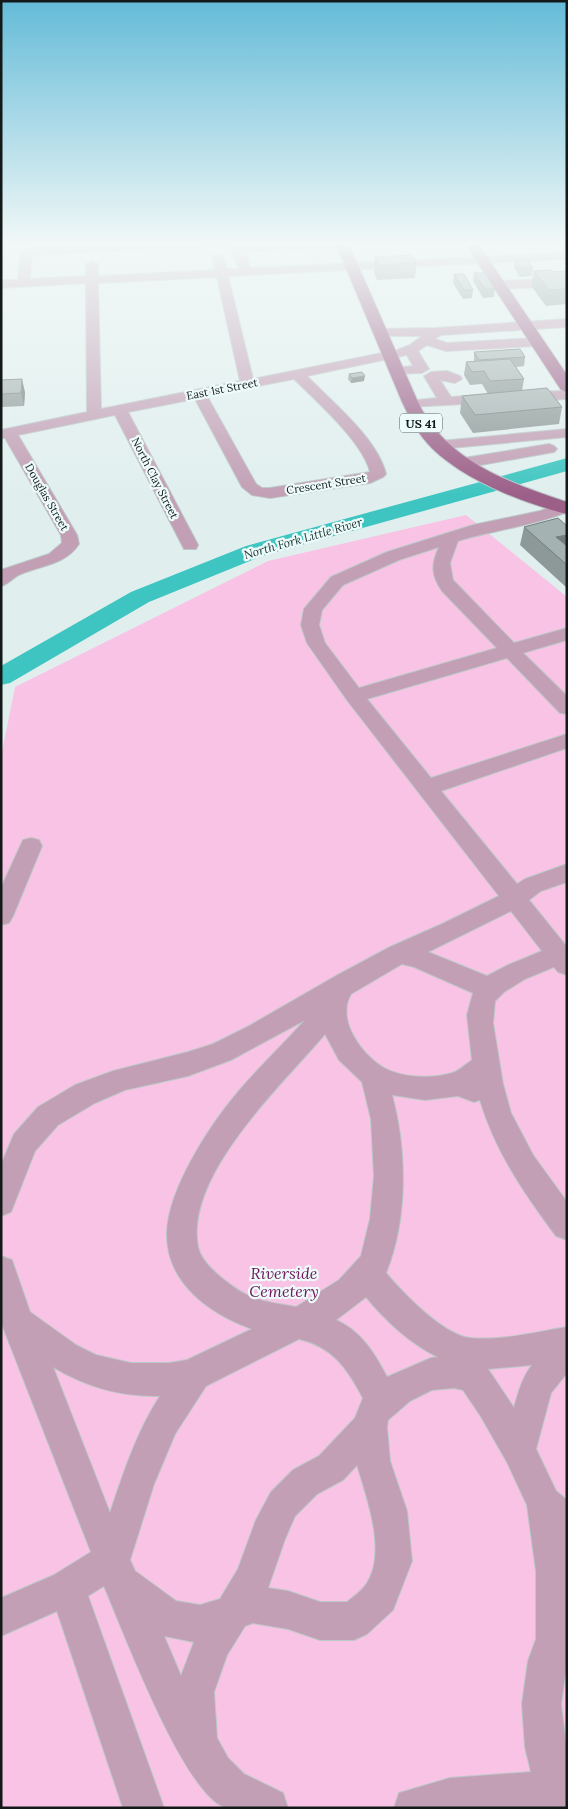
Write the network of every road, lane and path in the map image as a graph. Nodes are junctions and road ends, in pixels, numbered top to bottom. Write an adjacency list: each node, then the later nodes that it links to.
1 (93, 326): 22 (street)
2 (234, 326): 14 (street)
3 (378, 326): 7 (main road, US 41)
4 (474, 326): 6 (street, East 1st Street)
5 (526, 326): 9 (main road)
6 (438, 332): 7 (street, East 1st Street); 8 (street, East 1st Street)
7 (381, 333): 11 (main road, US 41)
8 (425, 340): 9 (street); 10 (street, East 1st Street)
9 (536, 342): 15 (main road)
10 (411, 350): 11 (street, East 1st Street); 12 (street)
11 (391, 355): 12 (main road, US 41); 13 (street, East 1st Street)
12 (396, 371): 20 (main road, US 41)
13 (297, 374): 14 (street, East 1st Street); 16 (street, Crescent Street)
14 (247, 384): 16 (street, East 1st Street)
15 (567, 388)
16 (199, 394): 21 (street, East 1st Street)
17 (567, 395): 18 (street)
18 (468, 400): 19 (street); 19 (street)
19 (446, 401): 20 (street)
20 (412, 404): 26 (main road, US 41)
21 (120, 410): 22 (street, East 1st Street); 30 (street, North Clay Street)
22 (94, 415): 23 (street, East 1st Street)
23 (5, 433): 31 (street, Douglas Street)
24 (567, 433): 26 (street)
25 (567, 444): 27 (street)
26 (440, 445): 27 (main road, US 41)
27 (471, 467): 28 (main road, US 41)
28 (560, 506): 29 (street)
29 (451, 538): 33 (street); 34 (street)
30 (190, 545)
31 (1, 581)
32 (567, 634): 33 (street)
33 (511, 651): 34 (street); 35 (street)
34 (354, 696): 37 (street)
35 (567, 708)
36 (567, 741): 37 (street)
37 (428, 787): 40 (street)
38 (31, 846): 41 (street)
39 (567, 873): 40 (street)
40 (513, 899): 42 (street); 43 (street)
41 (1, 916)
42 (399, 954): 44 (street); 45 (street)
43 (563, 960): 44 (street)
44 (491, 989): 49 (street)
45 (338, 993): 46 (street); 47 (street); 48 (street)
46 (258, 1034): 47 (street); 53 (street)
47 (307, 1038): 48 (street); 58 (street)
48 (348, 1052): 50 (street)
49 (486, 1065): 51 (street); 52 (street)
50 (374, 1076): 51 (street); 56 (street)
51 (459, 1084): 52 (street)
52 (492, 1096): 54 (street)
53 (1, 1202)
54 (567, 1226)
55 (1, 1271): 57 (street)
56 (366, 1273): 58 (street); 59 (street)
57 (17, 1322): 60 (street); 64 (street)
58 (298, 1323): 60 (street); 61 (street)
59 (567, 1345): 62 (street)
60 (194, 1374): 64 (street)
61 (376, 1414): 62 (street); 66 (street); 66 (street)
62 (519, 1450): 63 (street)
63 (555, 1513): 68 (street)
64 (116, 1572): 65 (street); 66 (street); 69 (street)
65 (67, 1588): 67 (street); 72 (street)
66 (232, 1613): 69 (street)
67 (1, 1617)
68 (560, 1629): 71 (street)
69 (197, 1743): 70 (street)
70 (240, 1798): 73 (street)
71 (560, 1799): 74 (street)
72 (144, 1808)
73 (268, 1808)
74 (414, 1808)

